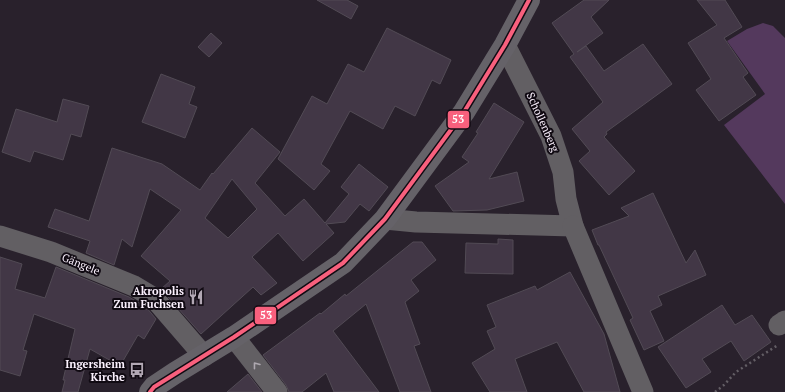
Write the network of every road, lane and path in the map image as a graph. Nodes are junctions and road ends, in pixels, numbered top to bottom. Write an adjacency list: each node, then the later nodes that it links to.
1 (529, 0): 2 (street)
2 (506, 46): 3 (street); 4 (street, Schollenberg)
3 (385, 219): 4 (street); 7 (street)
4 (573, 226): 11 (street, Schollenberg)
5 (0, 236): 8 (street, Gängele)
6 (781, 330): 12 (path)
7 (234, 337): 8 (street); 10 (street, one-way to 7)
8 (204, 356): 9 (street)
9 (150, 392)
10 (277, 392)
11 (643, 392)
12 (715, 392)

